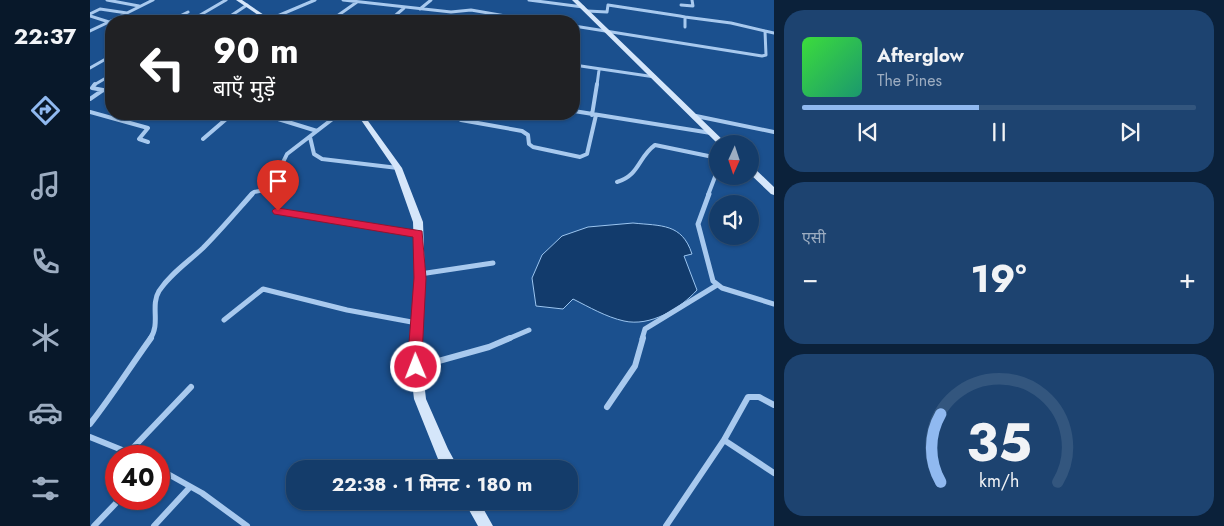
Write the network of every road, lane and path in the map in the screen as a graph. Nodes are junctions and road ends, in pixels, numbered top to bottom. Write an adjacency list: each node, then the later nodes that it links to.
1 (106, 0): 18 (street)
2 (153, 0): 18 (street)
3 (226, 0): 27 (street)
4 (239, 0): 14 (street)
5 (315, 0): 30 (street)
6 (343, 0): 13 (street)
7 (387, 0): 15 (street)
8 (431, 0): 20 (street)
9 (529, 0): 21 (street)
10 (575, 0): 21 (street)
11 (608, 0): 16 (street)
12 (692, 0): 17 (street)
13 (357, 2): 15 (street); 31 (street)
14 (247, 5): 28 (street); 29 (street)
15 (382, 5): 19 (street)
16 (608, 5): 21 (street); 34 (street)
17 (681, 5)
18 (140, 7): 23 (street)
19 (404, 8): 20 (street); 32 (street)
20 (420, 9): 33 (street)
21 (585, 9): 40 (street)
22 (188, 12): 26 (street)
23 (127, 13): 24 (street); 25 (street)
24 (90, 15): 35 (street)
25 (123, 15)
26 (182, 15)
27 (200, 15)
28 (232, 15)
29 (260, 15)
30 (279, 15)
31 (339, 15)
32 (396, 15)
33 (500, 15)
34 (685, 17): 38 (street); 41 (street)
35 (105, 20)
36 (105, 24): 39 (street)
37 (580, 27): 40 (street)
38 (685, 28)
39 (90, 31)
40 (608, 31): 41 (street); 47 (street)
41 (765, 31): 42 (street)
42 (774, 33)
43 (105, 59): 45 (street)
44 (580, 66): 46 (street)
45 (90, 68)
46 (599, 70): 47 (street); 54 (street)
47 (655, 77): 56 (street)
48 (105, 78): 49 (street)
49 (91, 87): 50 (street)
50 (104, 90): 51 (street)
51 (90, 100)
52 (90, 112): 55 (street)
53 (580, 112): 54 (street)
54 (594, 115): 62 (street); 65 (street)
55 (105, 116)
56 (696, 116): 64 (street); 65 (street)
57 (119, 120): 68 (street)
58 (225, 120): 67 (street)
59 (281, 120): 63 (street)
60 (332, 120): 63 (street)
61 (364, 120): 70 (street)
62 (461, 120)
63 (317, 131): 66 (street)
64 (774, 132)
65 (712, 133)
66 (310, 137): 70 (street); 88 (street)
67 (203, 139)
68 (148, 142)
69 (709, 156): 72 (street)
70 (398, 168): 76 (street)
71 (759, 178): 74 (street)
72 (617, 182)
73 (712, 185): 79 (street)
74 (774, 192)
75 (278, 211): 76 (street)
76 (418, 234): 78 (street)
77 (493, 263): 78 (street)
78 (420, 274): 82 (street)
79 (717, 285): 80 (street); 87 (street)
80 (774, 304)
81 (224, 320): 82 (street)
82 (417, 323): 84 (street)
83 (529, 330): 84 (street)
84 (416, 367): 93 (street)
85 (191, 387): 92 (street)
86 (774, 405): 90 (street)
87 (607, 407)
88 (90, 424)
89 (90, 438): 91 (street)
90 (724, 440): 94 (street); 103 (street)
91 (108, 445)
92 (136, 445)
93 (447, 460)
94 (774, 473)
95 (170, 475): 96 (street)
96 (190, 487): 100 (street); 101 (street)
97 (109, 510): 99 (street)
98 (476, 510): 102 (street)
99 (94, 526)
100 (154, 526)
101 (247, 526)
102 (486, 526)
103 (666, 526)

